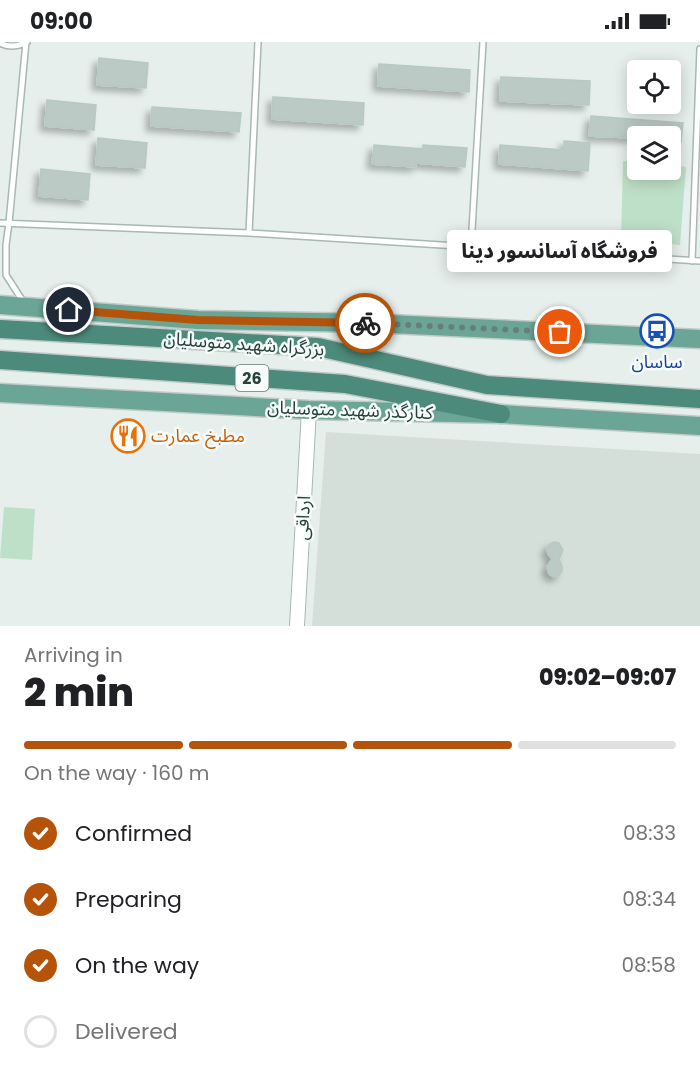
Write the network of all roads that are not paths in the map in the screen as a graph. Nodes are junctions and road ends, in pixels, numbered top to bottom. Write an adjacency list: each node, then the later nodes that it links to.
1 (27, 42): 4 (lane); 7 (lane)
2 (258, 42): 8 (lane)
3 (483, 42): 9 (lane)
4 (0, 43)
5 (700, 49): 10 (lane)
6 (0, 223): 7 (lane)
7 (9, 223): 8 (lane); 13 (lane)
8 (249, 233): 9 (lane)
9 (471, 247): 10 (lane)
10 (692, 261): 11 (lane)
11 (700, 261)
12 (0, 305): 13 (main road)
13 (26, 307): 14 (main road)
14 (198, 320): 16 (main road); 17 (main road)
15 (0, 329): 17 (highway, بزرگراه شهید متوسلیان / 26)
16 (700, 339)
17 (301, 346): 20 (highway, بزرگراه شهید متوسلیان / 26)
18 (0, 360): 22 (highway, بزرگراه شهید متوسلیان / 26)
19 (0, 393): 21 (main road, کنارگذر شهید متوسلیان)
20 (700, 399)
21 (309, 410): 22 (main road, کنارگذر شهید متوسلیان); 24 (street, ارداقی)
22 (501, 414): 23 (main road, کنارگذر شهید متوسلیان)
23 (700, 426)
24 (297, 626)

